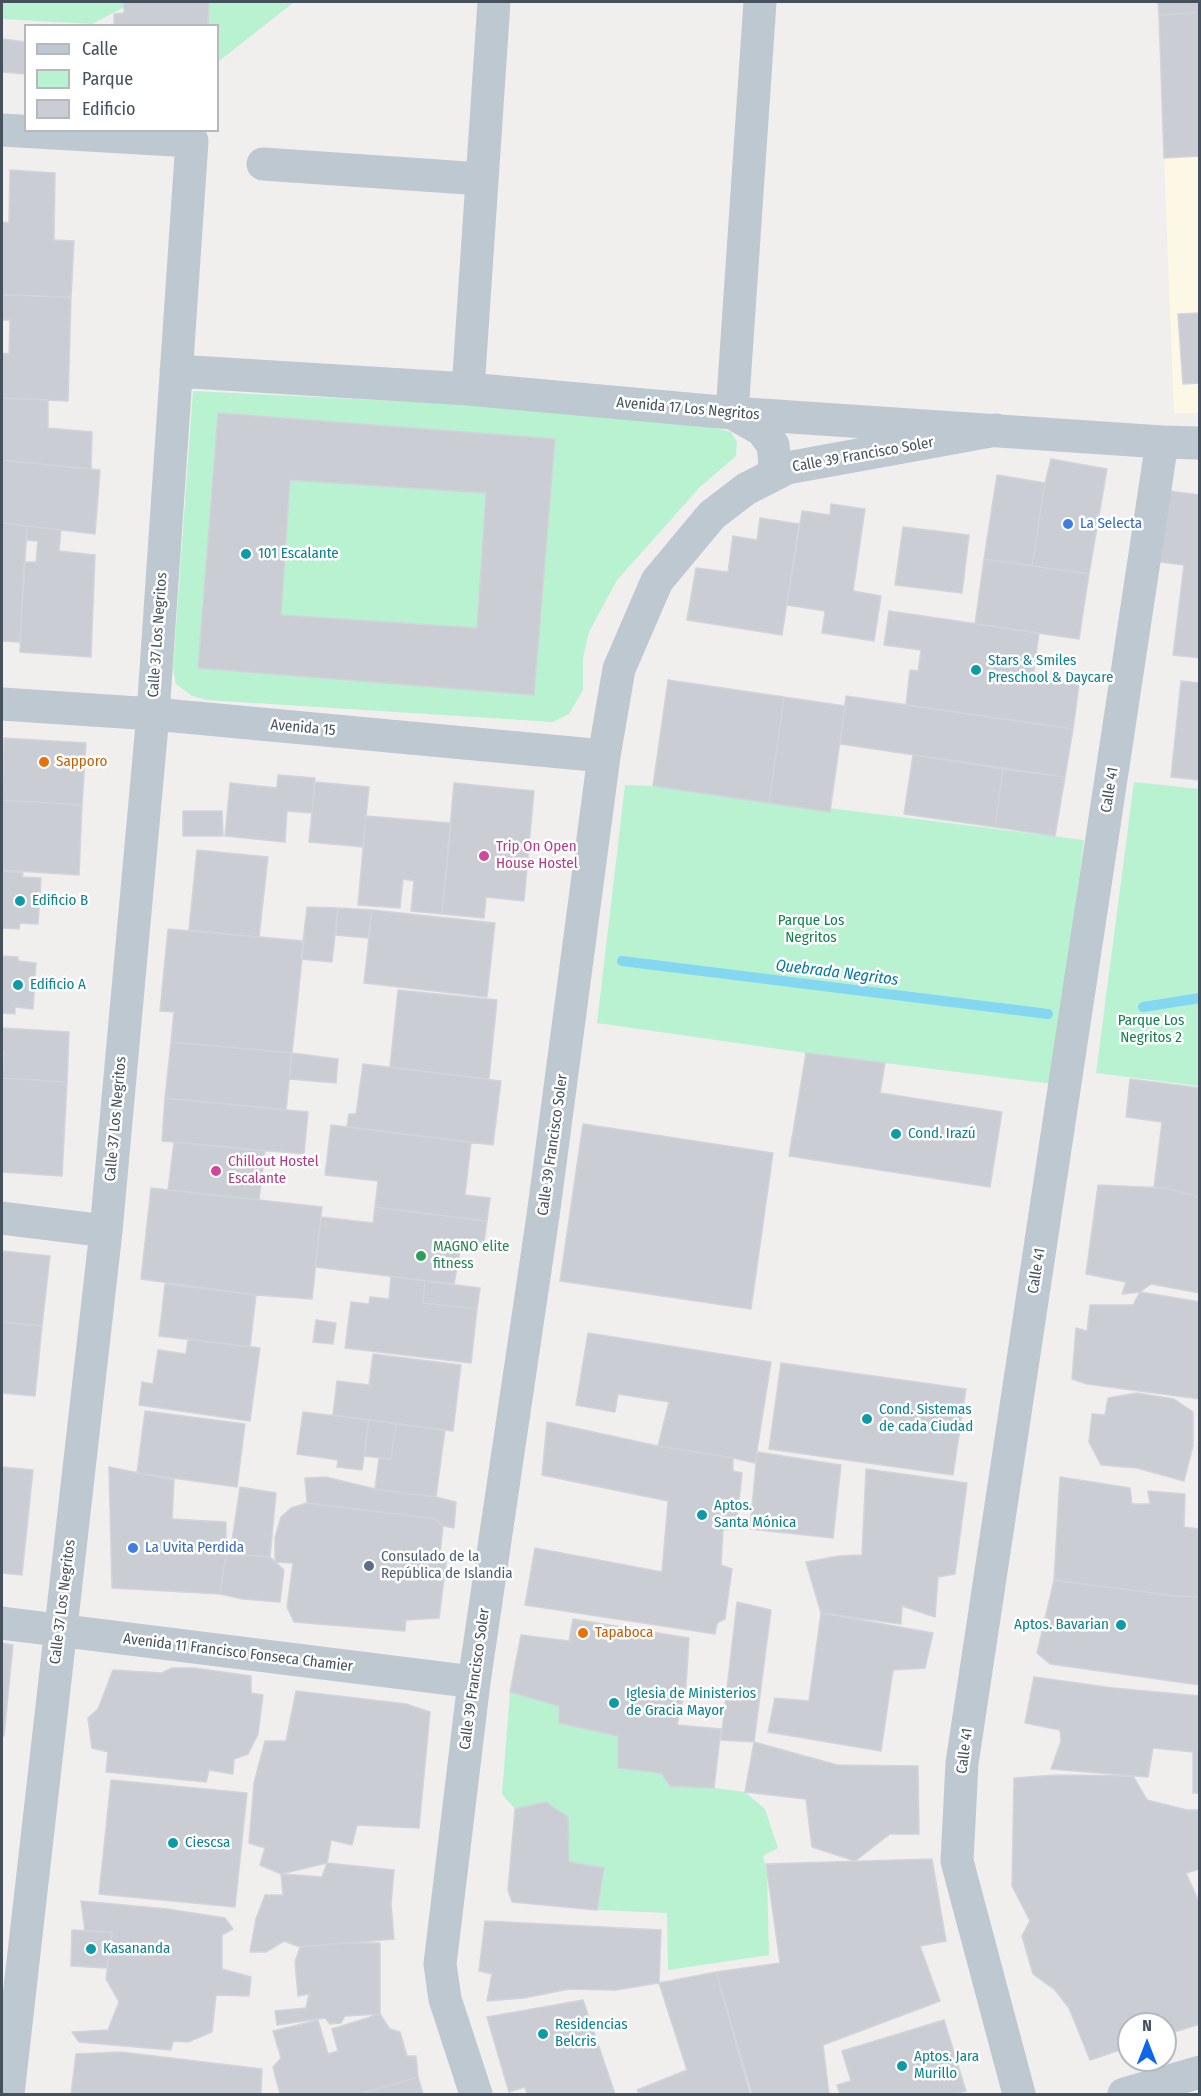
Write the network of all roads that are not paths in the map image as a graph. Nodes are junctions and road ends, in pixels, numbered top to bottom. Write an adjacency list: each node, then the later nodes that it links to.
1 (494, 2): 7 (street)
2 (760, 2): 10 (street)
3 (2, 130): 4 (street, Calle 37 Los Negritos)
4 (24, 131)
5 (37, 132): 8 (street, Calle 37 Los Negritos)
6 (263, 164): 7 (street)
7 (482, 179): 9 (street)
8 (176, 371): 9 (street, Avenida 17 Los Negritos); 16 (street, Calle 37 Los Negritos)
9 (468, 389): 10 (street, Avenida 17 Los Negritos)
10 (732, 413): 11 (street, Avenida 17 Los Negritos); 14 (street)
11 (996, 430): 12 (street, Avenida 17 Los Negritos); 14 (street, Calle 39 Francisco Soler)
12 (1162, 442): 13 (street, Avenida 17 Los Negritos); 26 (street, Calle 41)
13 (1200, 443)
14 (772, 475): 17 (street, Calle 39 Francisco Soler)
15 (2, 704): 16 (street, Avenida 15)
16 (153, 714): 17 (street, Avenida 15); 19 (street, Calle 37 Los Negritos)
17 (604, 756): 22 (street, Calle 39 Francisco Soler)
18 (2, 1218): 19 (street)
19 (106, 1231): 21 (street, Calle 37 Los Negritos)
20 (2, 1623): 21 (street, Avenida 11 Francisco Fonseca Chamier)
21 (59, 1630): 22 (street, Avenida 11 Francisco Fonseca Chamier); 24 (street, Calle 37 Los Negritos)
22 (474, 1683): 25 (street, Calle 39 Francisco Soler)
23 (1200, 2072): 27 (street)
24 (8, 2094)
25 (476, 2094)
26 (1019, 2094)
27 (1124, 2094)

